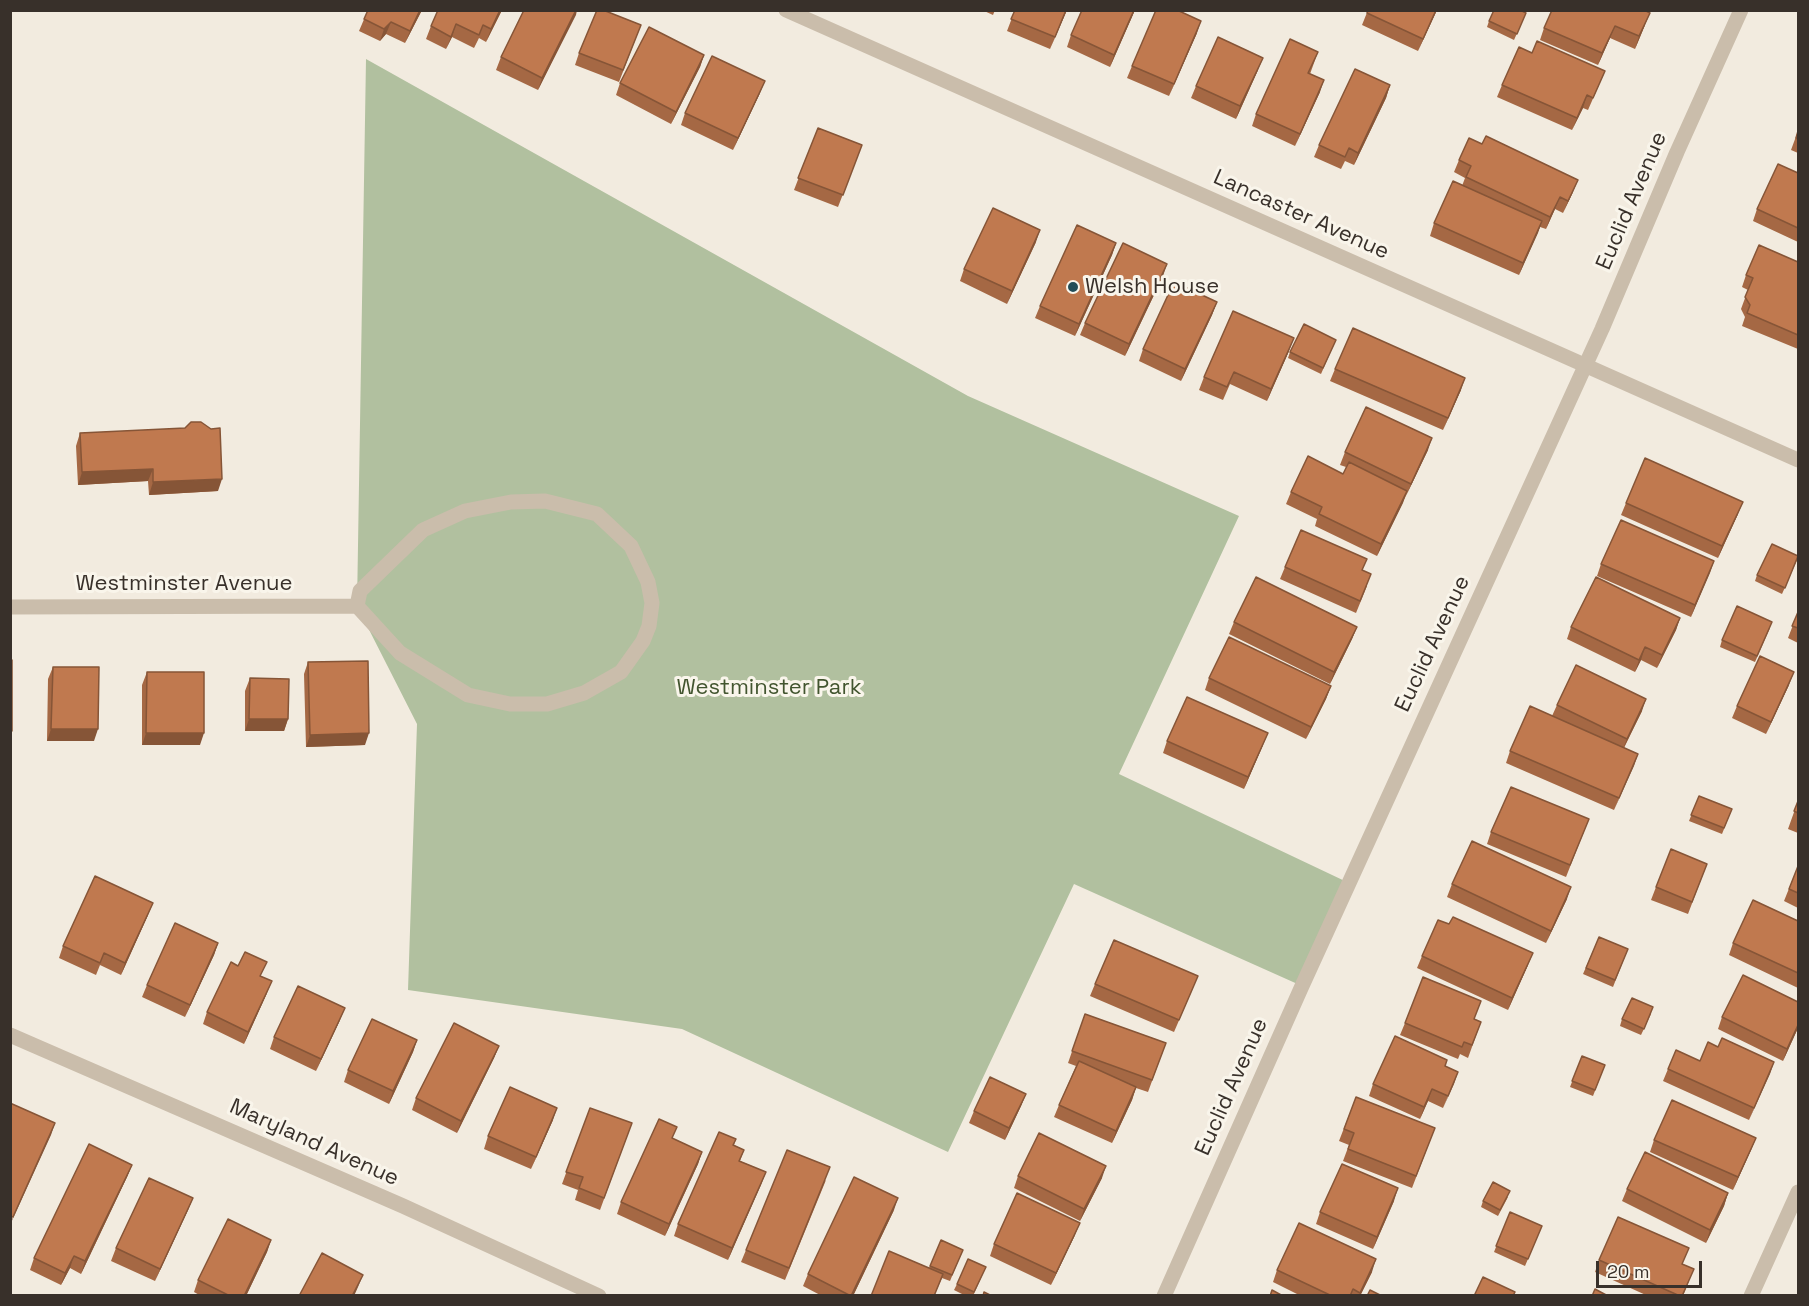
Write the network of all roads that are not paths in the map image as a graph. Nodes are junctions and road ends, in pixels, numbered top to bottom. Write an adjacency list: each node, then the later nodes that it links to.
1 (786, 10): 3 (street, Lancaster Avenue)
2 (1741, 10): 3 (street, Euclid Avenue)
3 (1585, 365): 4 (street, Lancaster Avenue); 10 (street, Euclid Avenue)
4 (1798, 460)
5 (357, 606): 5 (street); 6 (street, Westminster Avenue)
6 (10, 607)
7 (10, 1035): 9 (street, Maryland Avenue)
8 (1798, 1192): 11 (street)
9 (599, 1296)
10 (1164, 1296)
11 (1752, 1296)

